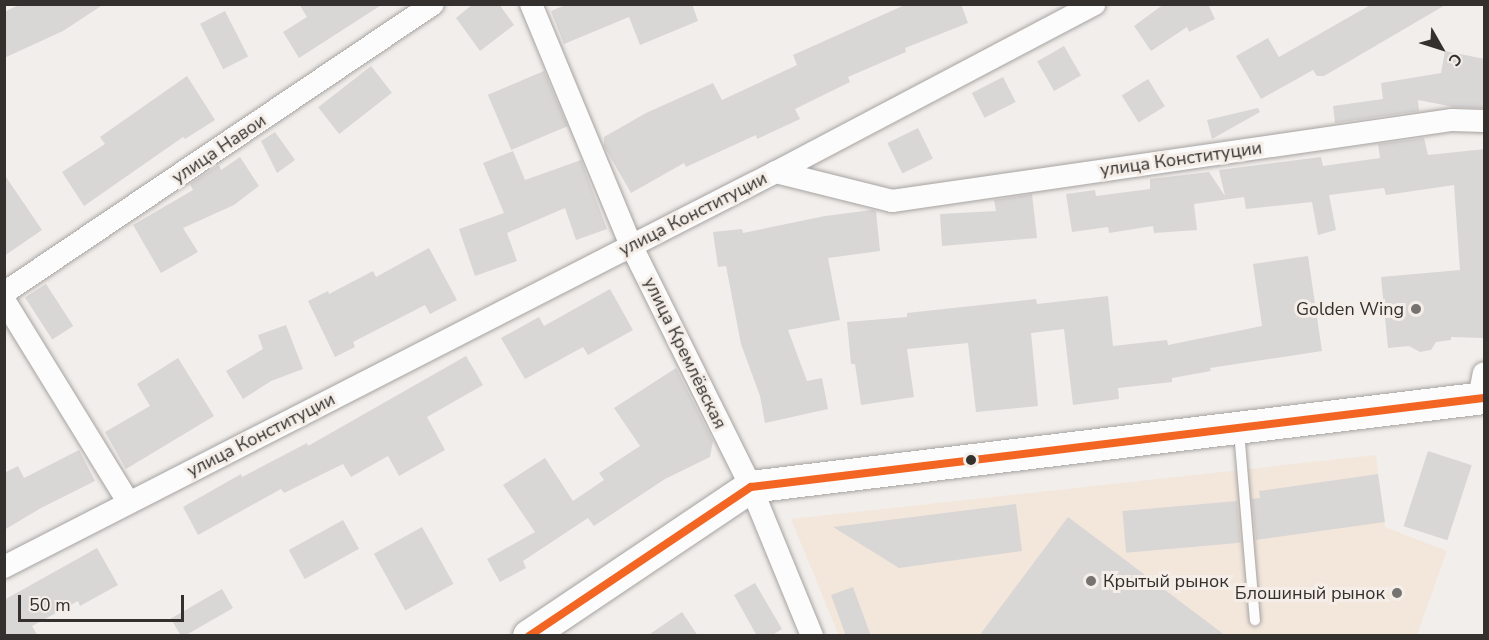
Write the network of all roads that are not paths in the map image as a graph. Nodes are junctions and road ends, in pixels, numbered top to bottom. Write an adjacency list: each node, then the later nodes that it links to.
1 (433, 4): 7 (street, улица Навои)
2 (531, 4): 6 (street, улица Кремлёвская)
3 (1094, 4): 5 (street)
4 (1485, 121): 5 (street, улица Конституции)
5 (776, 172): 6 (street, улица Конституции)
6 (631, 245): 11 (street, улица Кремлёвская); 12 (street, улица Конституции)
7 (4, 293)
8 (4, 300): 12 (street)
9 (1483, 390): 10 (main road)
10 (1239, 428): 11 (main road); 14 (lane)
11 (751, 488): 15 (main road); 16 (street, улица Кремлёвская)
12 (129, 503): 13 (street, улица Конституции)
13 (4, 567)
14 (1255, 620)
15 (529, 636)
16 (812, 636)

